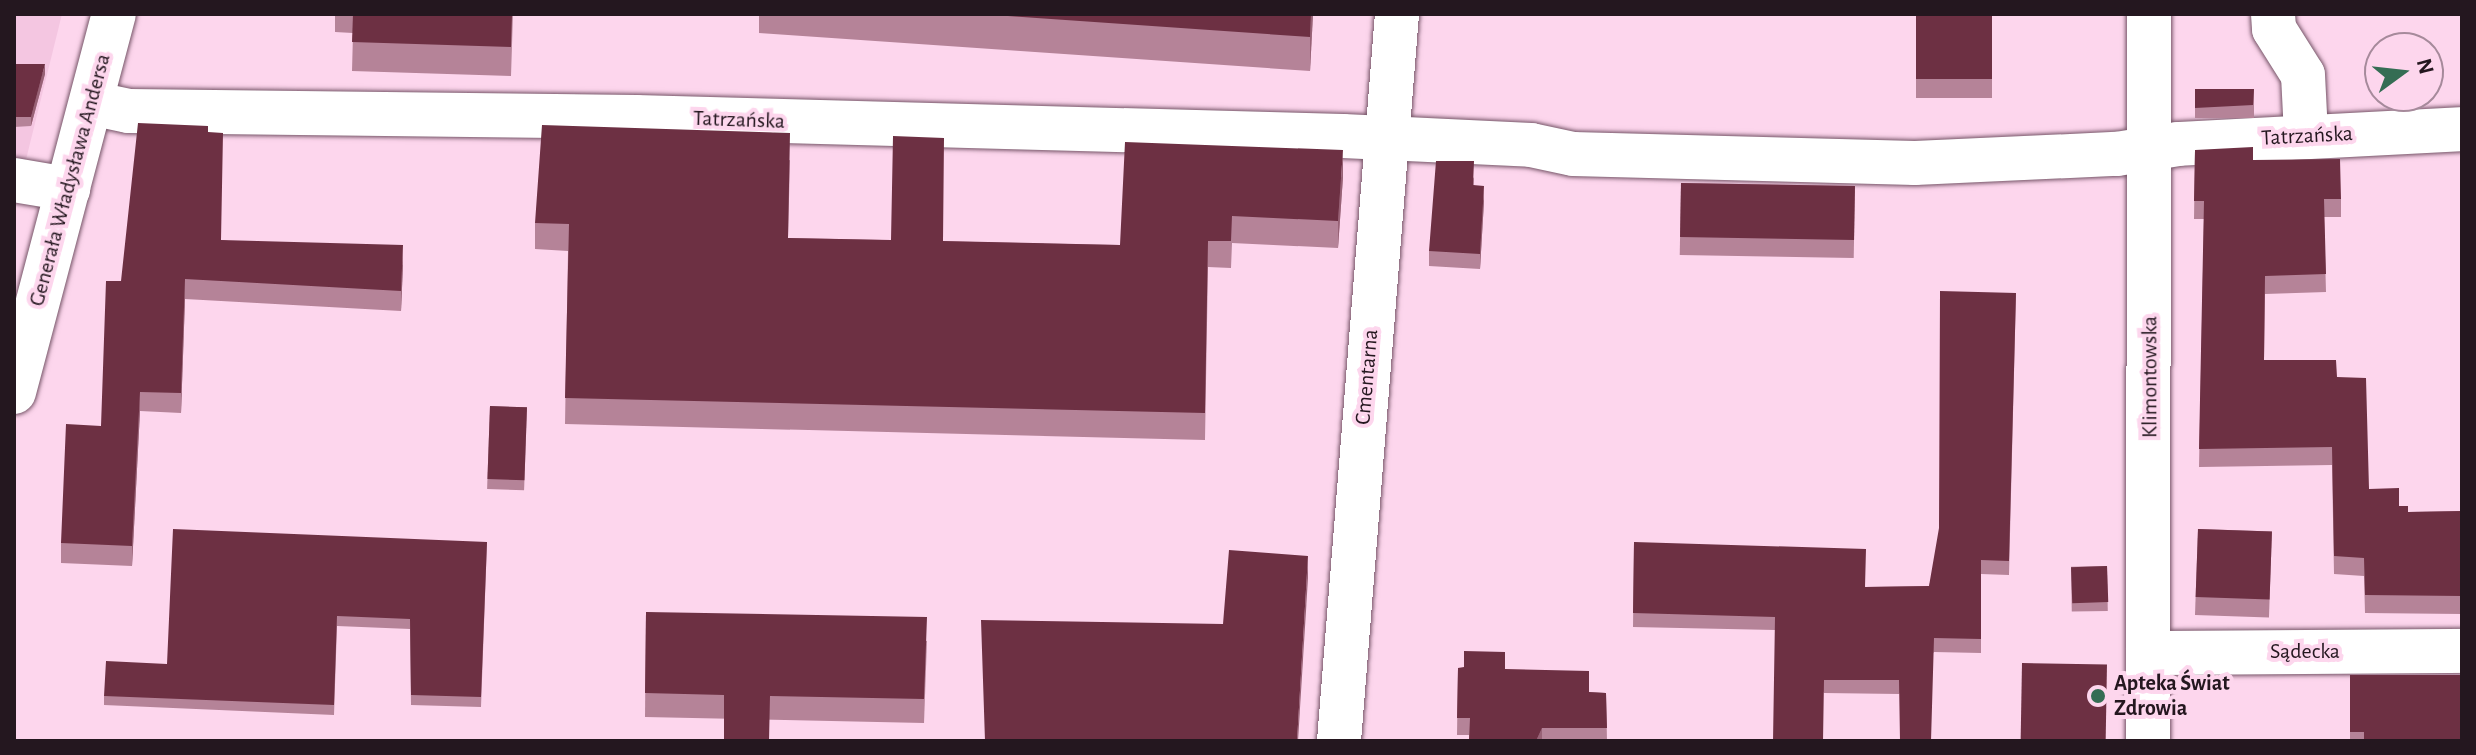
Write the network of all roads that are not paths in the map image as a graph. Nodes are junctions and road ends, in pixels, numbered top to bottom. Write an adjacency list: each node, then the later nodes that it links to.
1 (114, 14): 5 (street, Generała Władysława Andersa)
2 (1397, 14): 8 (street, Cmentarna)
3 (2149, 14): 9 (street, Klimontowska)
4 (2273, 14): 7 (street)
5 (91, 103): 8 (street, Tatrzańska); 11 (street, Generała Władysława Andersa)
6 (2462, 129): 7 (street, Tatrzańska)
7 (2306, 135): 9 (street, Tatrzańska)
8 (1387, 141): 9 (street, Tatrzańska); 16 (street, Cmentarna)
9 (2152, 147): 15 (street, Klimontowska)
10 (14, 180): 11 (street)
11 (68, 189): 12 (street, Generała Władysława Andersa)
12 (27, 292): 13 (street, Generała Władysława Andersa)
13 (15, 386)
14 (2462, 651): 15 (street, Sądecka)
15 (2148, 653): 17 (street, Klimontowska)
16 (1339, 741)
17 (2148, 741)

